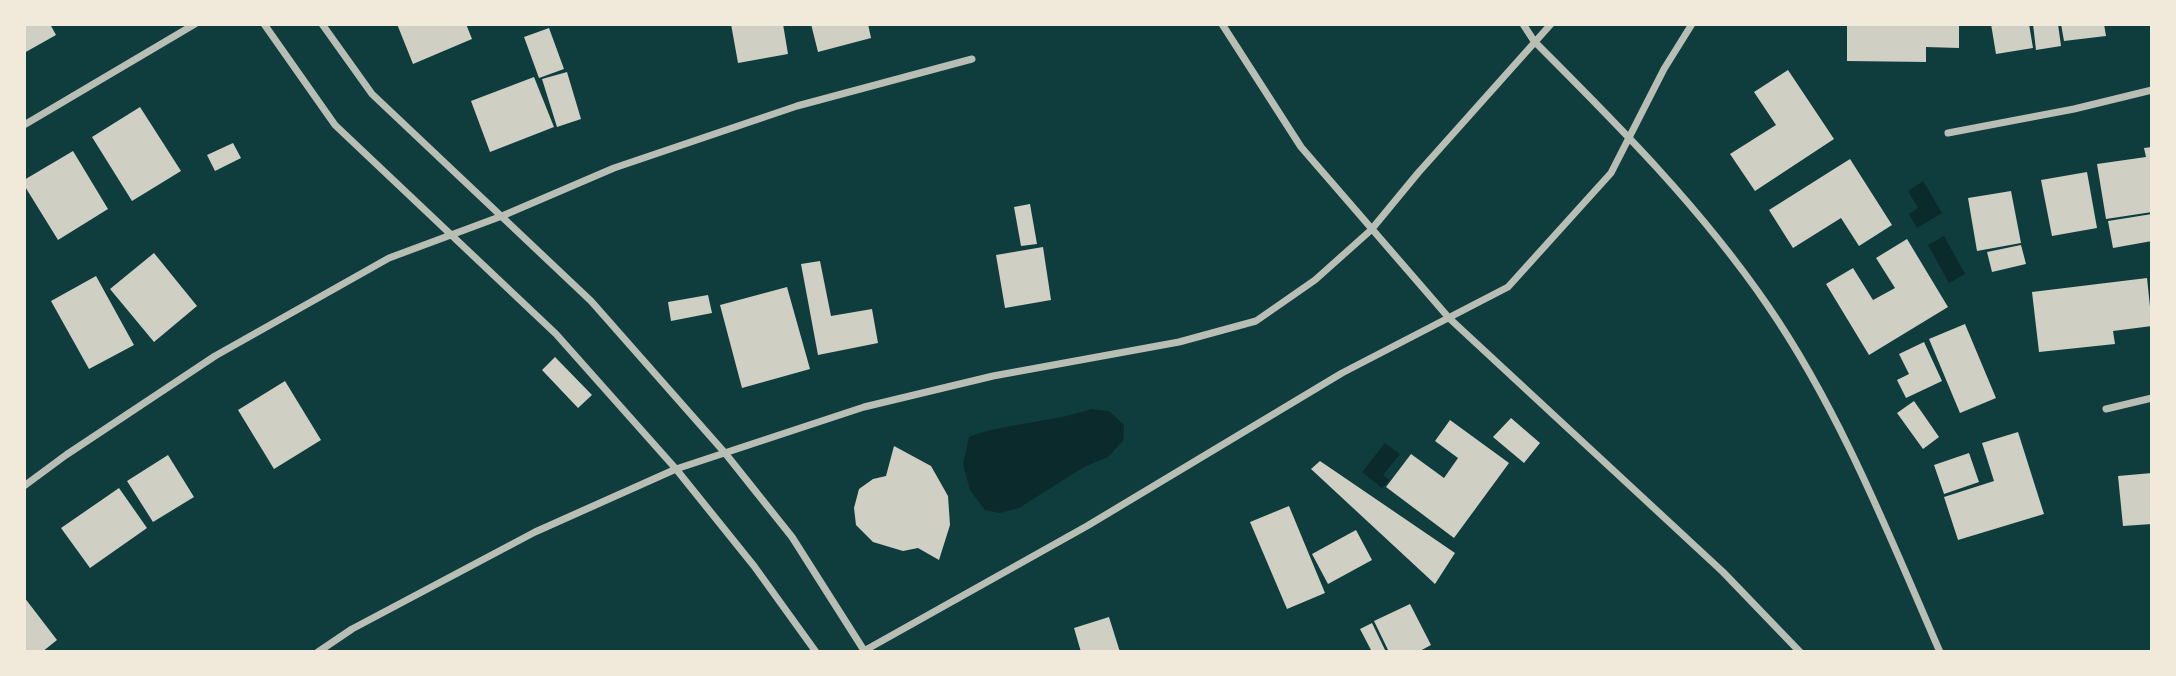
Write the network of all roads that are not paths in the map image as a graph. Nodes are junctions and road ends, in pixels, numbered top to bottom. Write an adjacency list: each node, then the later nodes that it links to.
1 (195, 24): 11 (street)
2 (264, 24): 16 (street)
3 (322, 24): 14 (street)
4 (1222, 24): 15 (street)
5 (1523, 24): 8 (street)
6 (1551, 24): 8 (street)
7 (1692, 24): 13 (street)
8 (1534, 41): 13 (street); 15 (street)
9 (972, 59): 14 (street)
10 (2151, 90): 12 (street)
11 (24, 125)
12 (1948, 133)
13 (1630, 138): 17 (street); 27 (street)
14 (502, 216): 16 (street); 20 (street)
15 (1371, 230): 17 (street); 20 (street)
16 (450, 236): 21 (street); 22 (street)
17 (1449, 318): 23 (street); 26 (street)
18 (2151, 398): 19 (street)
19 (2106, 409)
20 (724, 453): 21 (street); 23 (street)
21 (676, 469): 24 (street); 25 (street)
22 (24, 486)
23 (864, 651)
24 (318, 652)
25 (816, 652)
26 (1800, 652)
27 (1940, 652)

